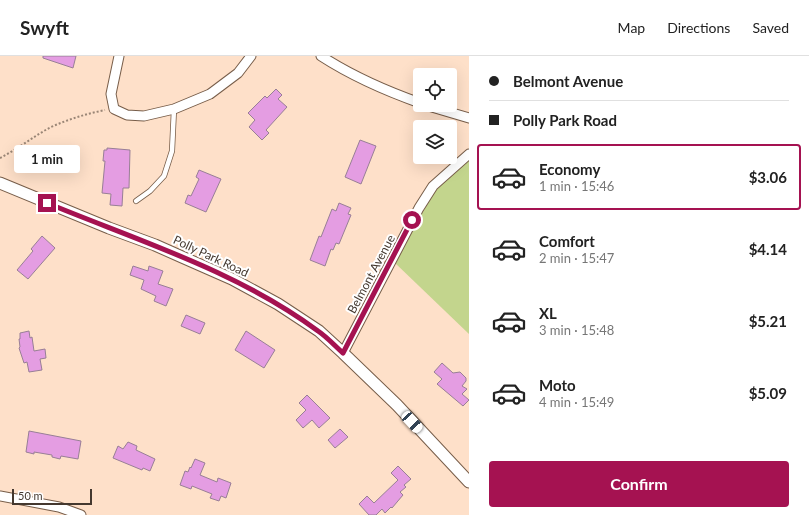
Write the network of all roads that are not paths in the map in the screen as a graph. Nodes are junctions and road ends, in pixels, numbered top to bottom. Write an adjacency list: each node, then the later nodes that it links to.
1 (119, 56): 5 (street)
2 (251, 56): 5 (street)
3 (321, 56): 4 (street)
4 (413, 101)
5 (174, 109): 10 (lane)
6 (449, 112): 7 (street)
7 (469, 118)
8 (469, 154): 11 (street, Belmont Avenue)
9 (0, 183): 11 (street, Polly Park Road)
10 (136, 201)
11 (343, 353): 12 (street, Polly Park Road)
12 (469, 482)
13 (0, 496): 14 (street)
14 (81, 515)

